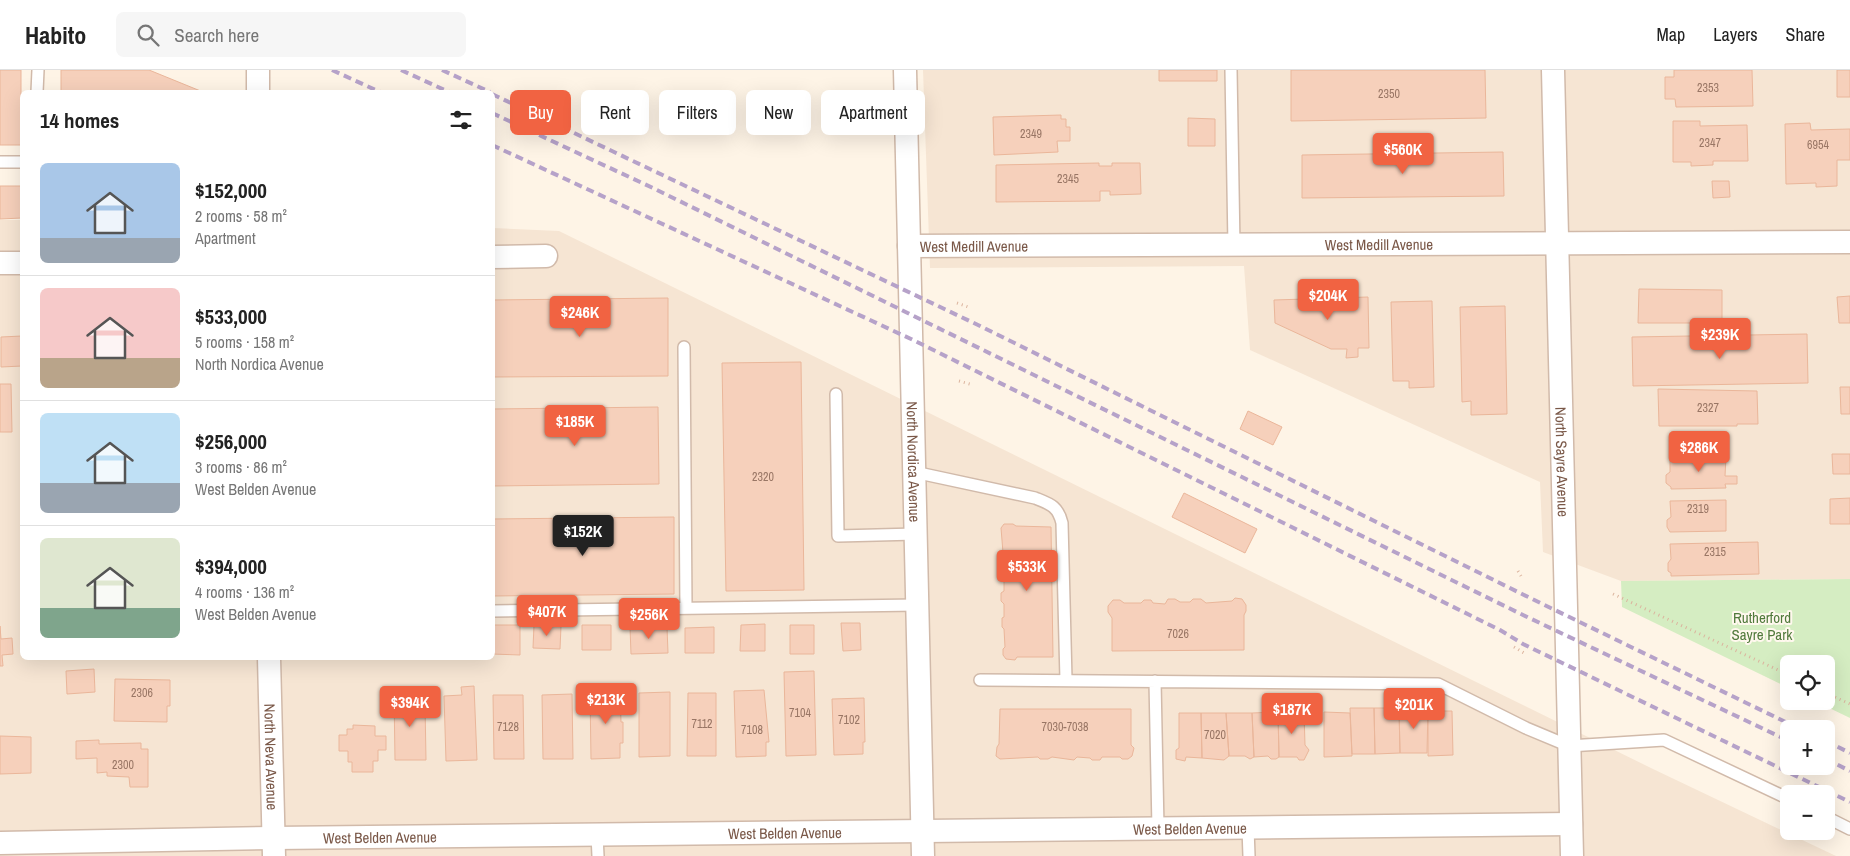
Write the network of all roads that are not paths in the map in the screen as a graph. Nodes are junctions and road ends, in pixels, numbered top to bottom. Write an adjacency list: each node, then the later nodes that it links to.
1 (38, 70): 6 (lane)
2 (258, 70): 7 (street)
3 (905, 70): 12 (street, North Nordica Avenue)
4 (1231, 70): 13 (lane)
5 (1553, 70): 11 (street, North Sayre Avenue)
6 (38, 90)
7 (258, 90)
8 (0, 162): 9 (lane)
9 (20, 162)
10 (1850, 242): 11 (street, West Medill Avenue)
11 (1557, 244): 13 (street, West Medill Avenue); 29 (street, North Sayre Avenue)
12 (909, 246): 13 (street, West Medill Avenue); 20 (street, North Nordica Avenue)
13 (1234, 246)
14 (546, 256): 15 (street)
15 (495, 257)
16 (20, 262): 17 (street)
17 (0, 263)
18 (684, 347): 23 (lane)
19 (836, 394): 21 (lane)
20 (914, 472): 21 (street, North Nordica Avenue); 27 (lane)
21 (916, 534): 22 (street, North Nordica Avenue)
22 (917, 605): 23 (lane); 36 (street, North Nordica Avenue)
23 (686, 608): 24 (lane)
24 (495, 611)
25 (269, 660): 39 (street, North Neva Avenue)
26 (980, 680): 27 (lane)
27 (1066, 680): 28 (lane)
28 (1155, 681): 29 (lane); 33 (lane)
29 (1569, 746): 30 (lane); 32 (street, North Sayre Avenue)
30 (1780, 795)
31 (1835, 822): 35 (lane)
32 (1571, 824): 34 (street, West Belden Avenue); 42 (street, North Sayre Avenue)
33 (1158, 828): 34 (street, West Belden Avenue); 36 (street, West Belden Avenue)
34 (1248, 828): 41 (lane)
35 (1850, 829)
36 (922, 832): 38 (street, West Belden Avenue); 40 (street, North Nordica Avenue)
37 (0, 843): 39 (street, West Belden Avenue)
38 (597, 846): 39 (street, West Belden Avenue)
39 (274, 847)
40 (923, 856)
41 (1249, 856)
42 (1572, 856)

